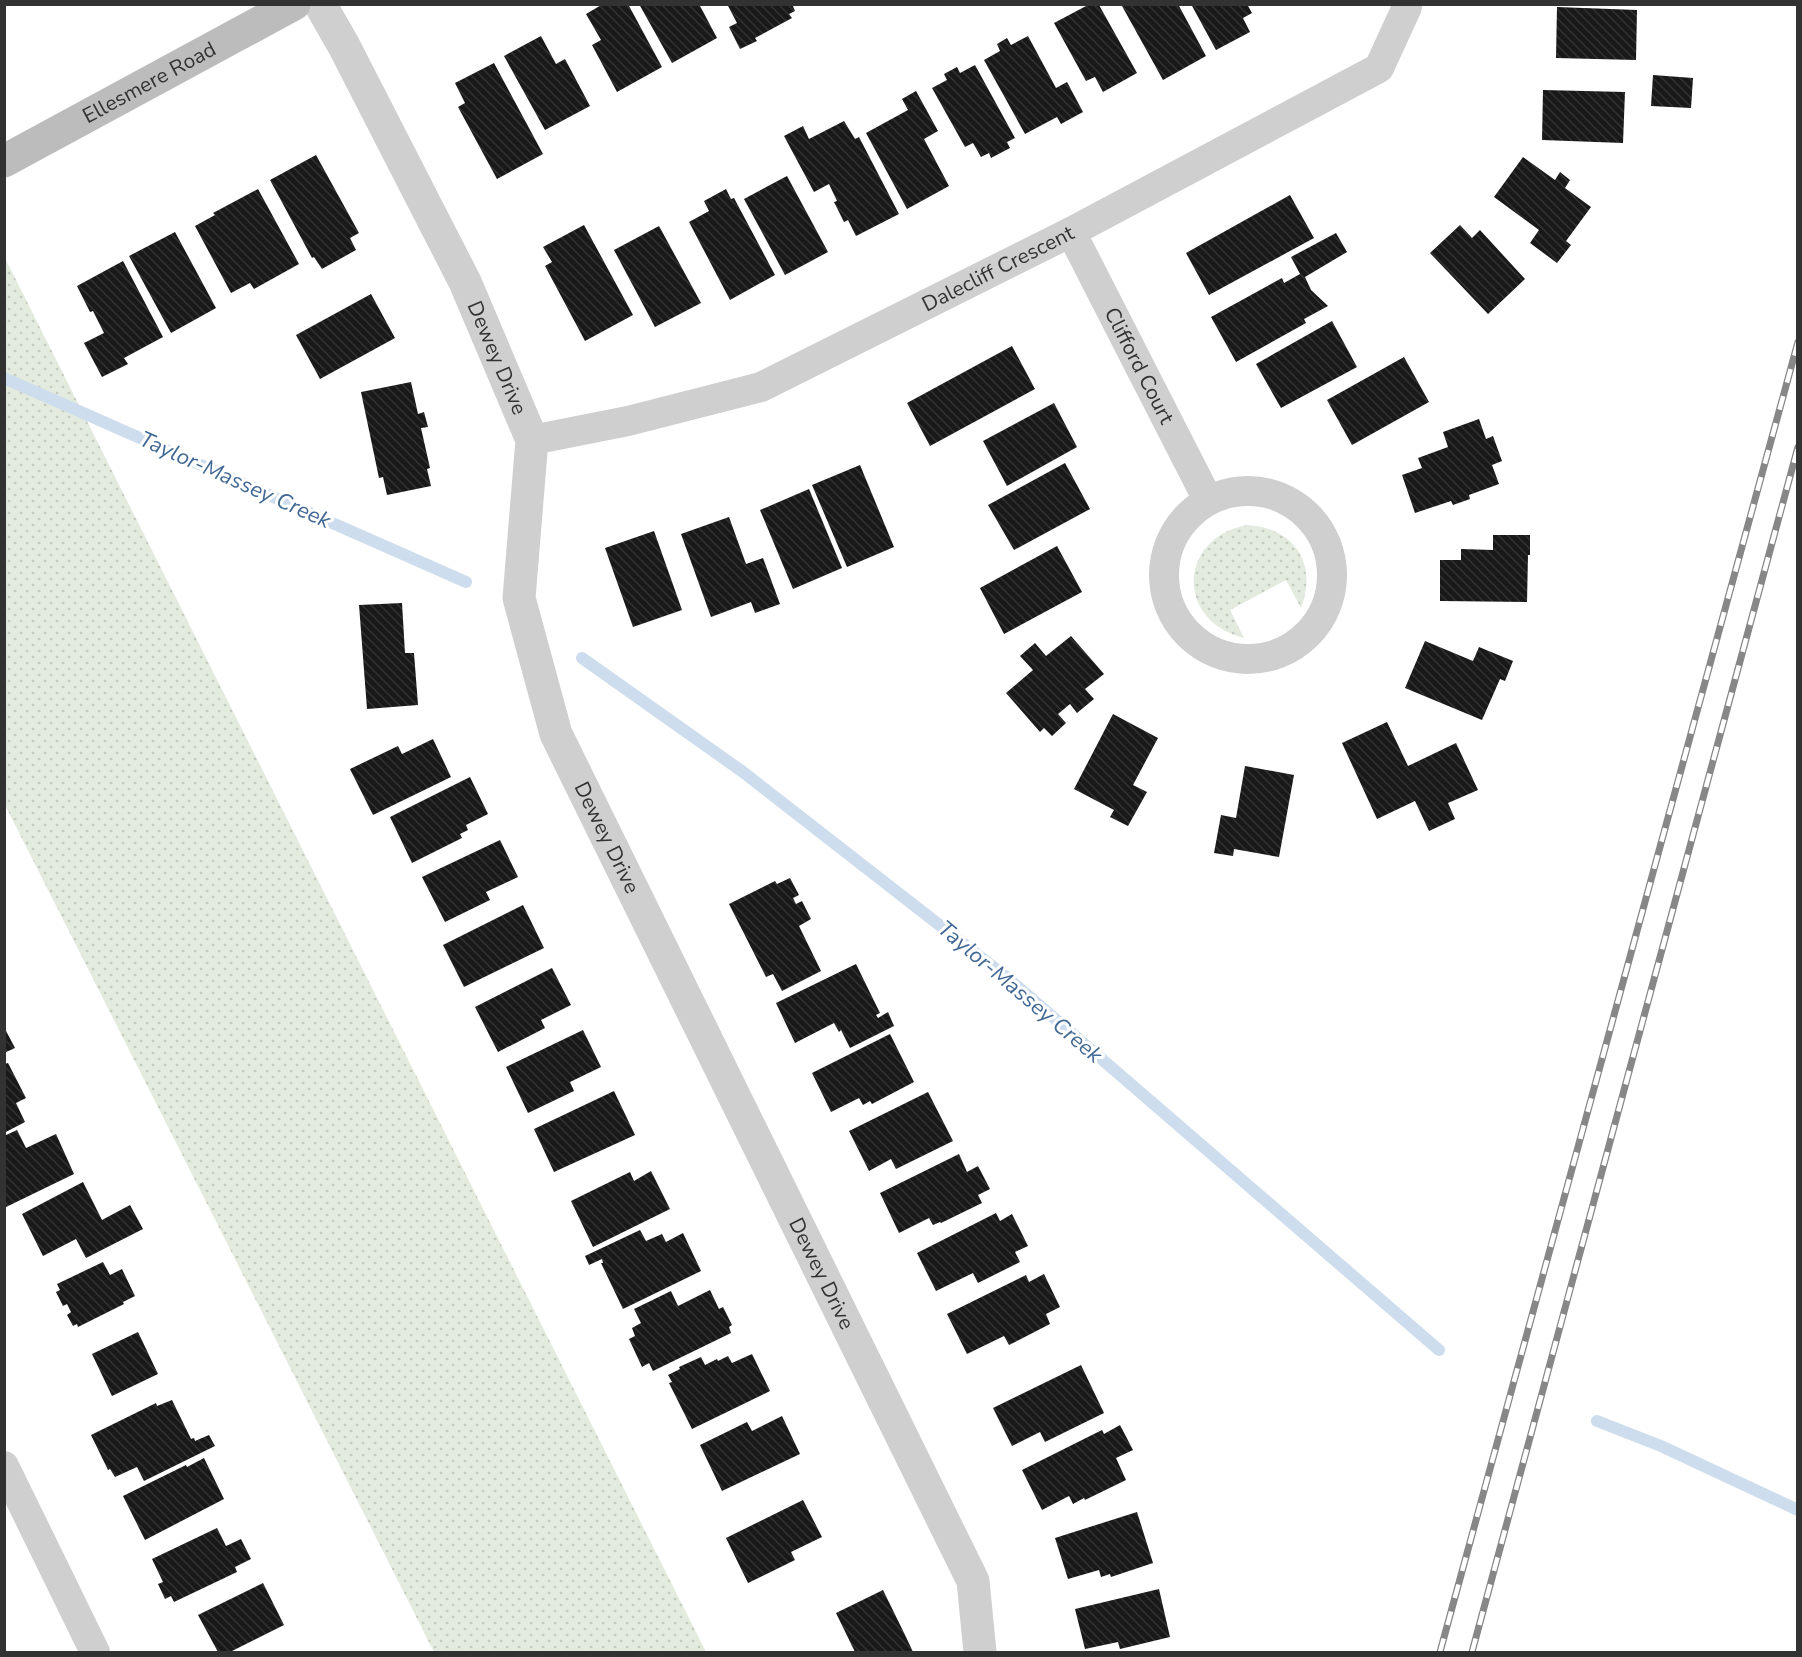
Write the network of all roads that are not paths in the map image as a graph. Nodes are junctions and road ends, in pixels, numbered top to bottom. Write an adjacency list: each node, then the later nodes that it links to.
1 (294, 4): 4 (main road, Ellesmere Road)
2 (320, 4): 6 (street, Dewey Drive)
3 (1406, 4): 5 (street, Dalecliff Crescent)
4 (4, 162)
5 (1071, 232): 6 (street, Dalecliff Crescent); 7 (street, Clifford Court)
6 (532, 440): 10 (street, Dewey Drive)
7 (1208, 500): 7 (street)
8 (4, 1466): 9 (street)
9 (95, 1653)
10 (980, 1653)

